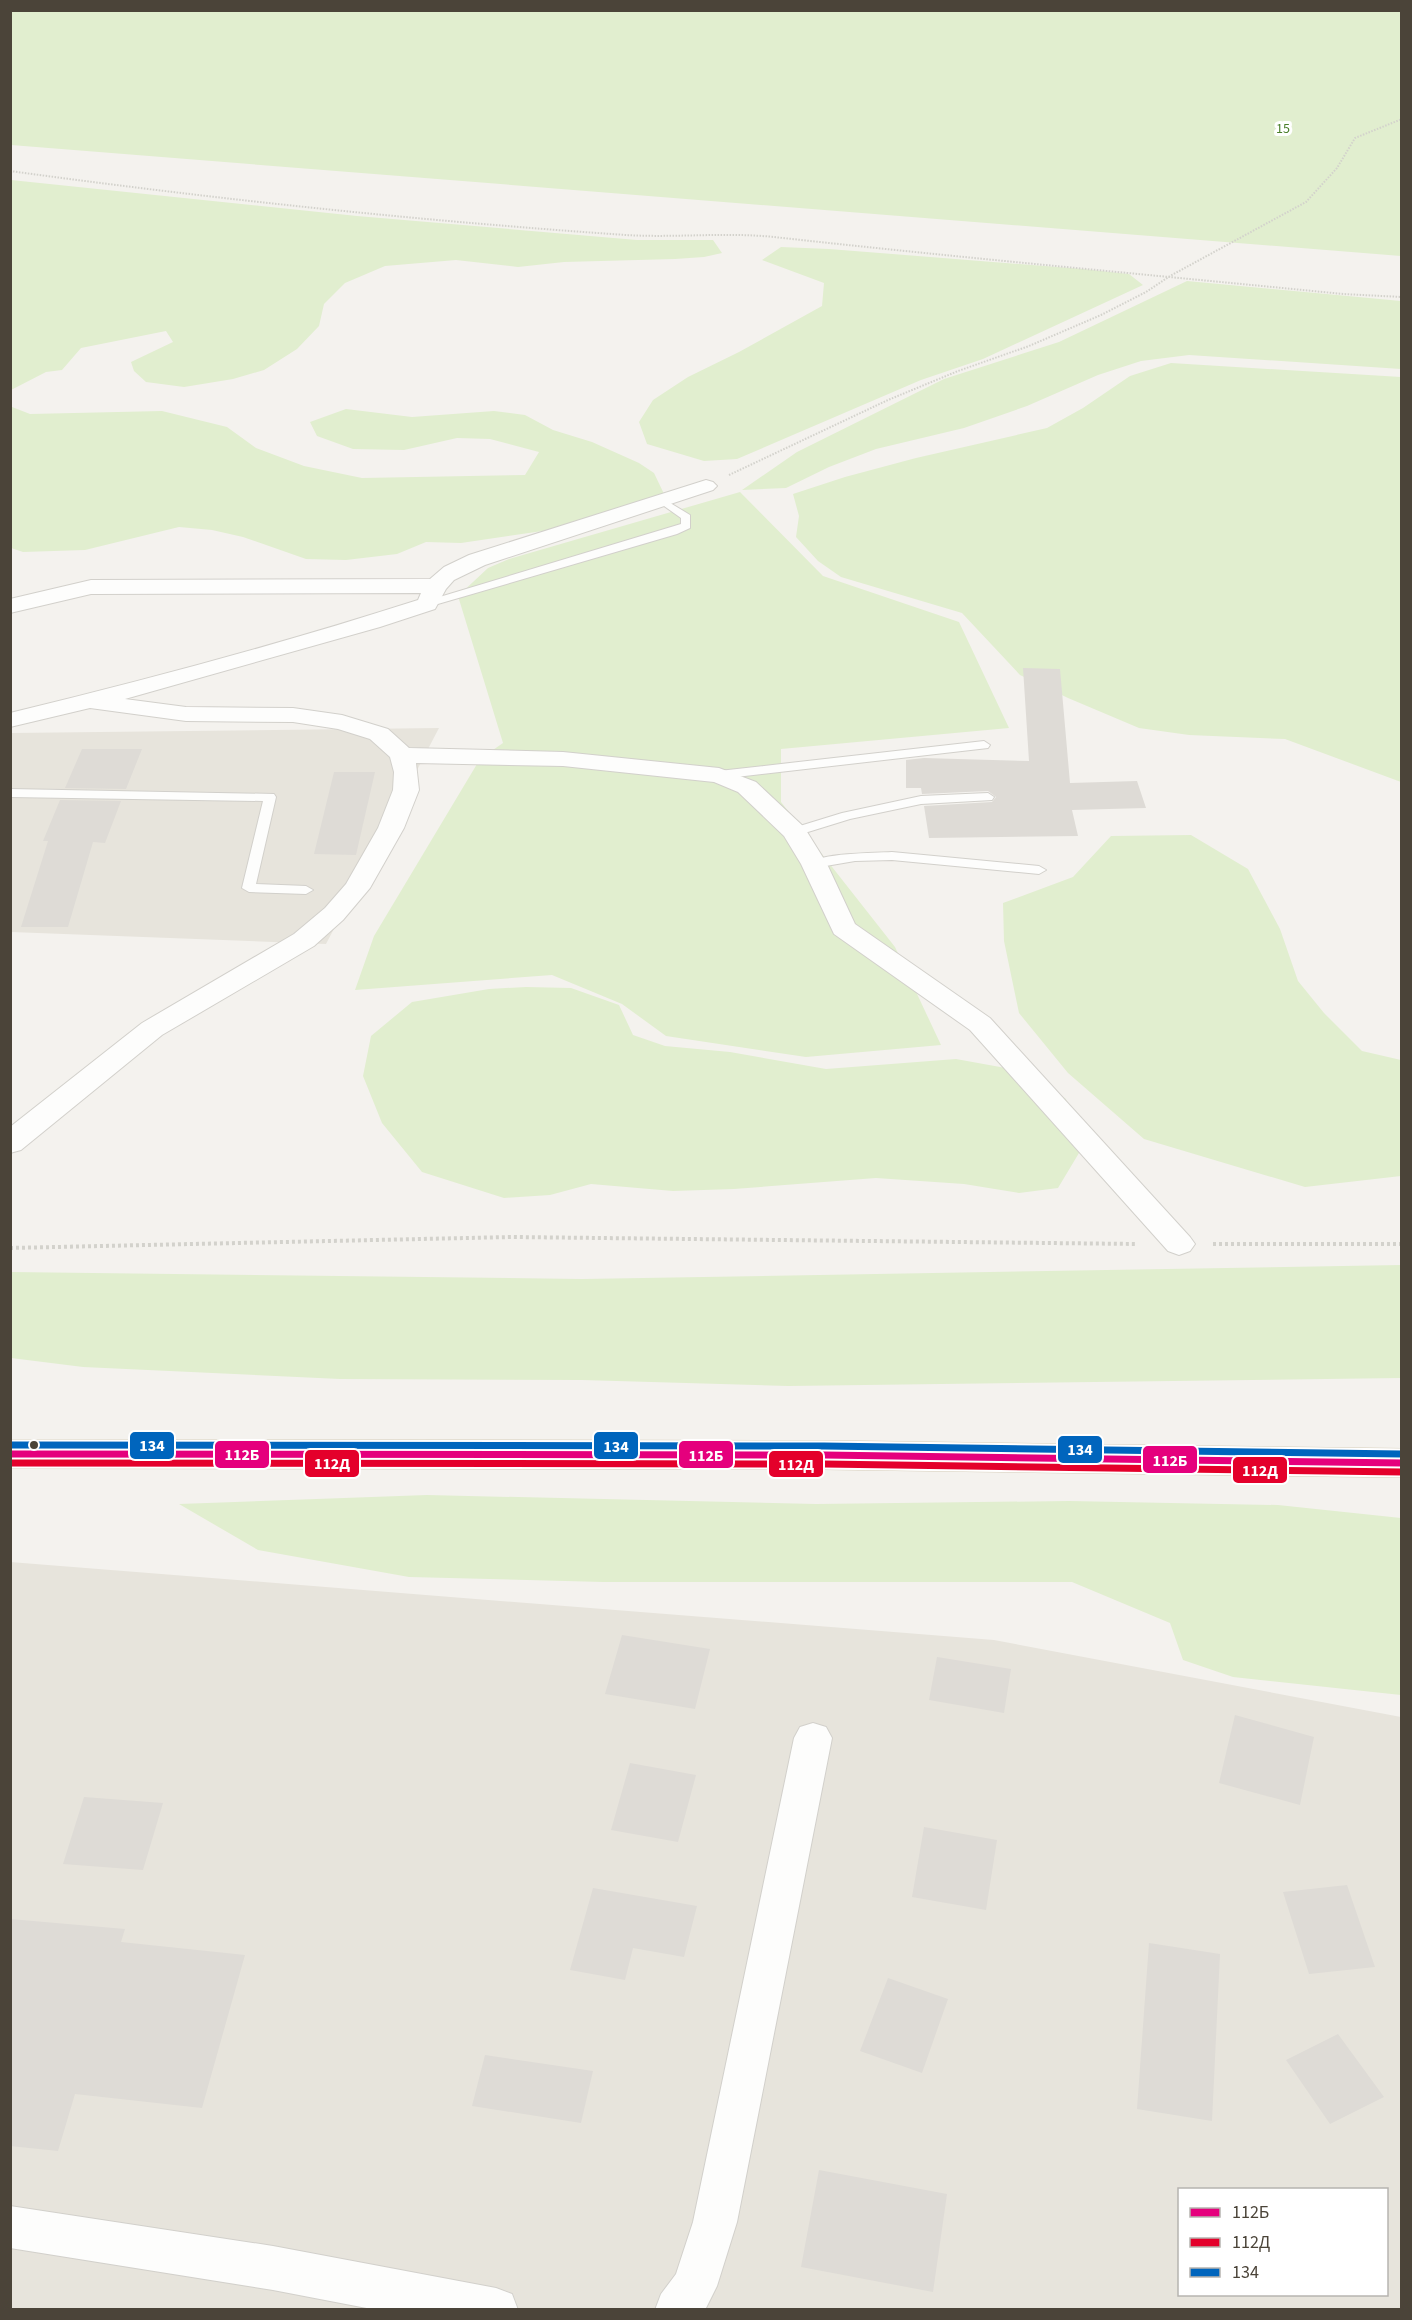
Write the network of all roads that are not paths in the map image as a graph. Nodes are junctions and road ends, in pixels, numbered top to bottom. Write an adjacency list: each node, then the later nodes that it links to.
1 (706, 486): 2 (street)
2 (662, 501): 3 (street); 3 (lane)
3 (430, 595): 4 (street); 5 (street)
4 (10, 606)
5 (90, 702): 6 (street); 8 (street)
6 (10, 720)
7 (984, 745): 9 (lane)
8 (402, 755): 9 (street); 16 (street)
9 (719, 775): 12 (street)
10 (10, 792): 15 (lane)
11 (988, 797): 12 (lane)
12 (795, 832): 13 (street)
13 (814, 864): 14 (lane); 17 (street)
14 (1039, 870)
15 (306, 890)
16 (10, 1143)
17 (1179, 1244)
18 (10, 1454): 19 (main road)
19 (1401, 1463)
20 (813, 1738): 23 (street)
21 (10, 2227): 22 (street)
22 (496, 2310)
23 (677, 2310)

